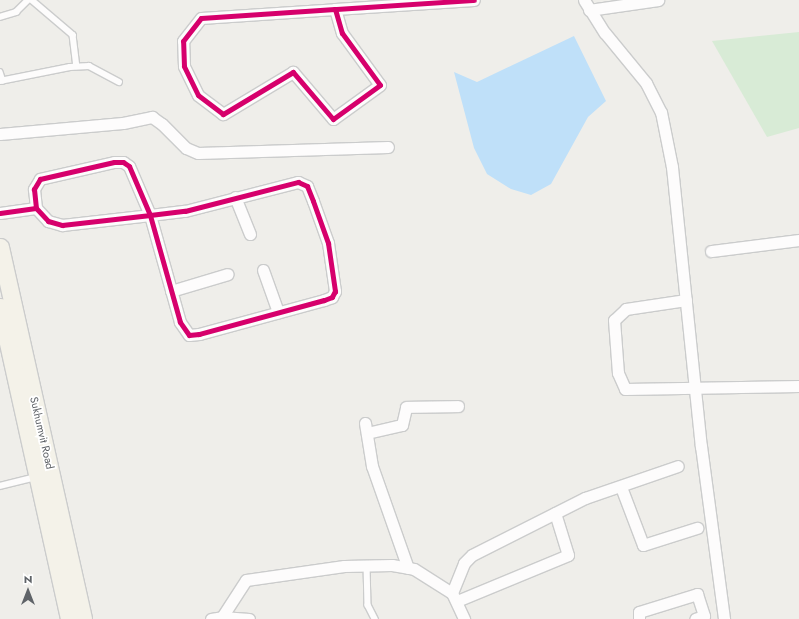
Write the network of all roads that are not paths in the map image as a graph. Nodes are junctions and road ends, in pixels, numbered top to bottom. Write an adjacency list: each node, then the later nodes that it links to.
1 (28, 0): 7 (lane)
2 (32, 0): 8 (lane)
3 (474, 0): 6 (street)
4 (658, 0): 5 (street)
5 (587, 5): 25 (street)
6 (335, 9): 6 (street)
7 (0, 17)
8 (77, 66): 10 (lane); 11 (lane)
9 (0, 72): 10 (lane)
10 (1, 81)
11 (119, 82)
12 (0, 134): 13 (street)
13 (388, 147)
14 (235, 197): 17 (street); 18 (street); 26 (street)
15 (36, 208): 16 (street); 17 (street); 17 (street)
16 (0, 213)
17 (150, 215): 24 (street)
18 (250, 234)
19 (799, 240): 21 (street)
20 (0, 247): 42 (main road, Sukhumvit Road)
21 (711, 250)
22 (263, 270): 26 (street)
23 (228, 274): 24 (street)
24 (171, 291): 26 (street)
25 (686, 300): 28 (street); 28 (street)
26 (278, 312)
27 (1, 316): 32 (main road, Sukhumvit Road)
28 (695, 386): 29 (street); 49 (street)
29 (799, 386)
30 (458, 406): 38 (street)
31 (678, 466): 34 (street)
32 (38, 476): 33 (lane); 41 (main road, Sukhumvit Road)
33 (0, 486)
34 (620, 487): 35 (street); 36 (street)
35 (555, 514): 39 (street); 39 (street)
36 (697, 528)
37 (366, 565): 38 (street); 40 (street); 45 (lane)
38 (408, 568): 39 (street)
39 (455, 597): 46 (street)
40 (222, 617): 43 (street); 44 (street)
41 (69, 619)
42 (83, 619)
43 (210, 619)
44 (249, 619)
45 (375, 619)
46 (464, 619)
47 (639, 619): 48 (street)
48 (695, 619)
49 (724, 619)

